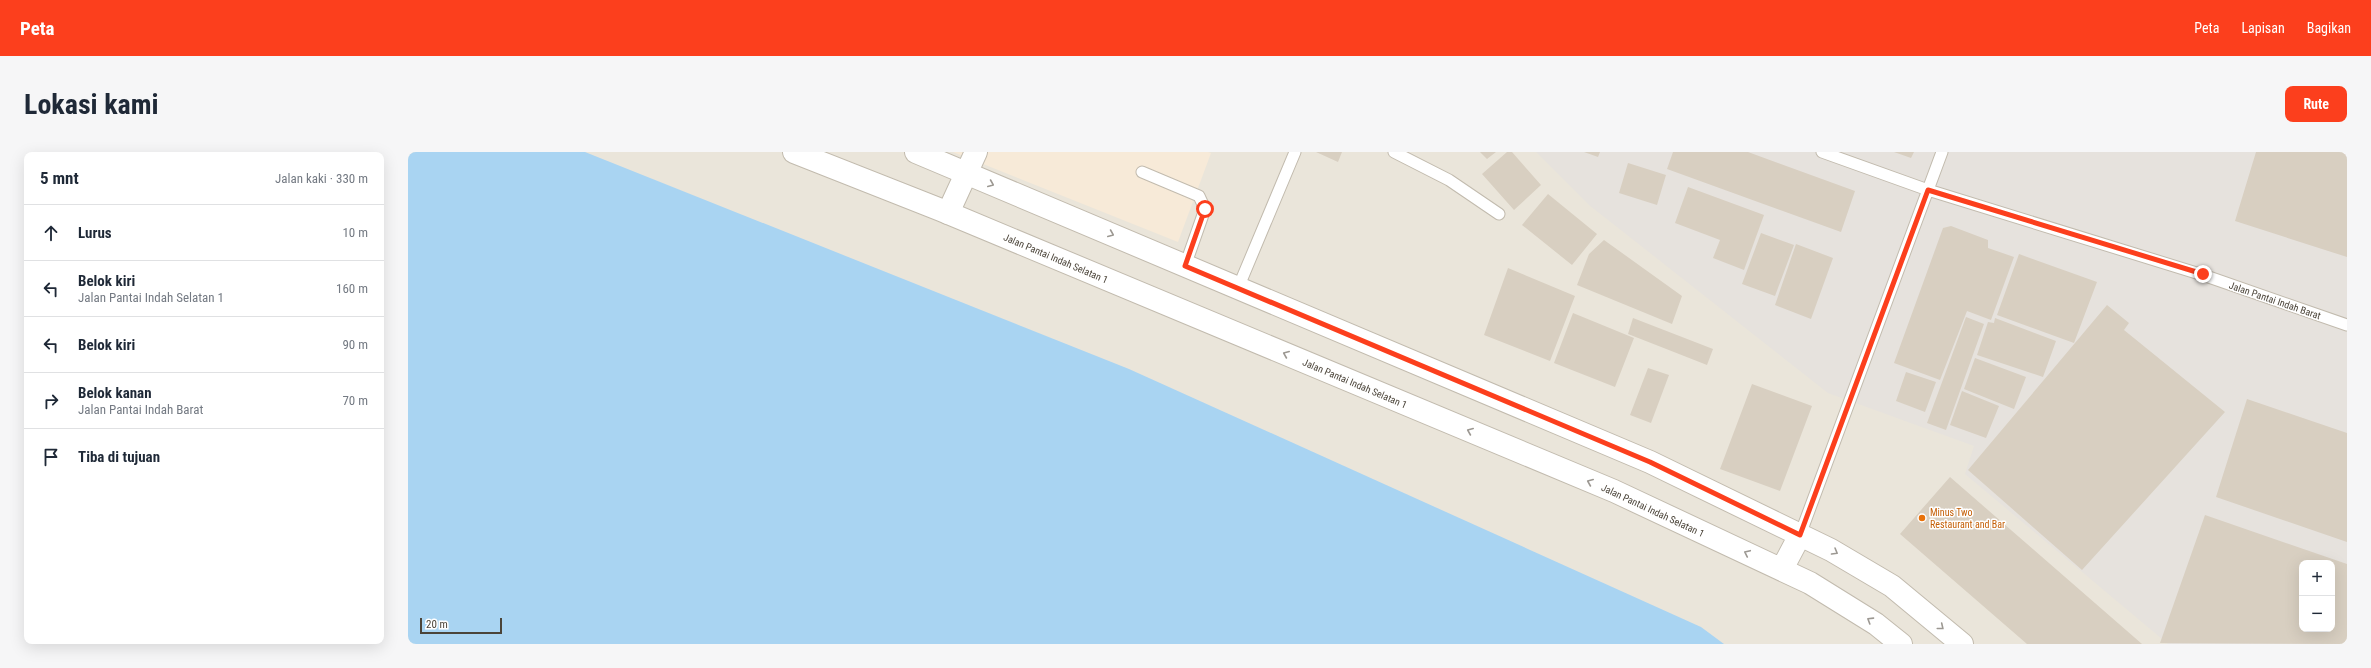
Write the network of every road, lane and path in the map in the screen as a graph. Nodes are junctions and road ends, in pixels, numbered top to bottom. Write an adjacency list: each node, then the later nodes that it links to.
1 (794, 152): 11 (street, Jalan Pantai Indah Selatan 1)
2 (916, 152): 9 (street)
3 (976, 152): 9 (street)
4 (1295, 152): 14 (lane)
5 (1394, 152): 12 (lane)
6 (1822, 152): 10 (lane, Jalan Pantai Indah Barat)
7 (1942, 152): 10 (lane)
8 (1142, 172): 13 (lane)
9 (967, 173): 11 (street); 13 (street, one-way to 13)
10 (1928, 190): 15 (lane, Jalan Pantai Indah Barat); 16 (lane)
11 (948, 214): 17 (street, Jalan Pantai Indah Selatan 1, one-way to 11)
12 (1499, 214)
13 (1185, 266): 14 (street)
14 (1238, 288): 16 (street)
15 (2347, 325)
16 (1800, 535): 17 (street); 19 (street, one-way to 19)
17 (1782, 569): 18 (street, Jalan Pantai Indah Selatan 1, one-way to 17)
18 (1900, 644)
19 (1962, 644)

